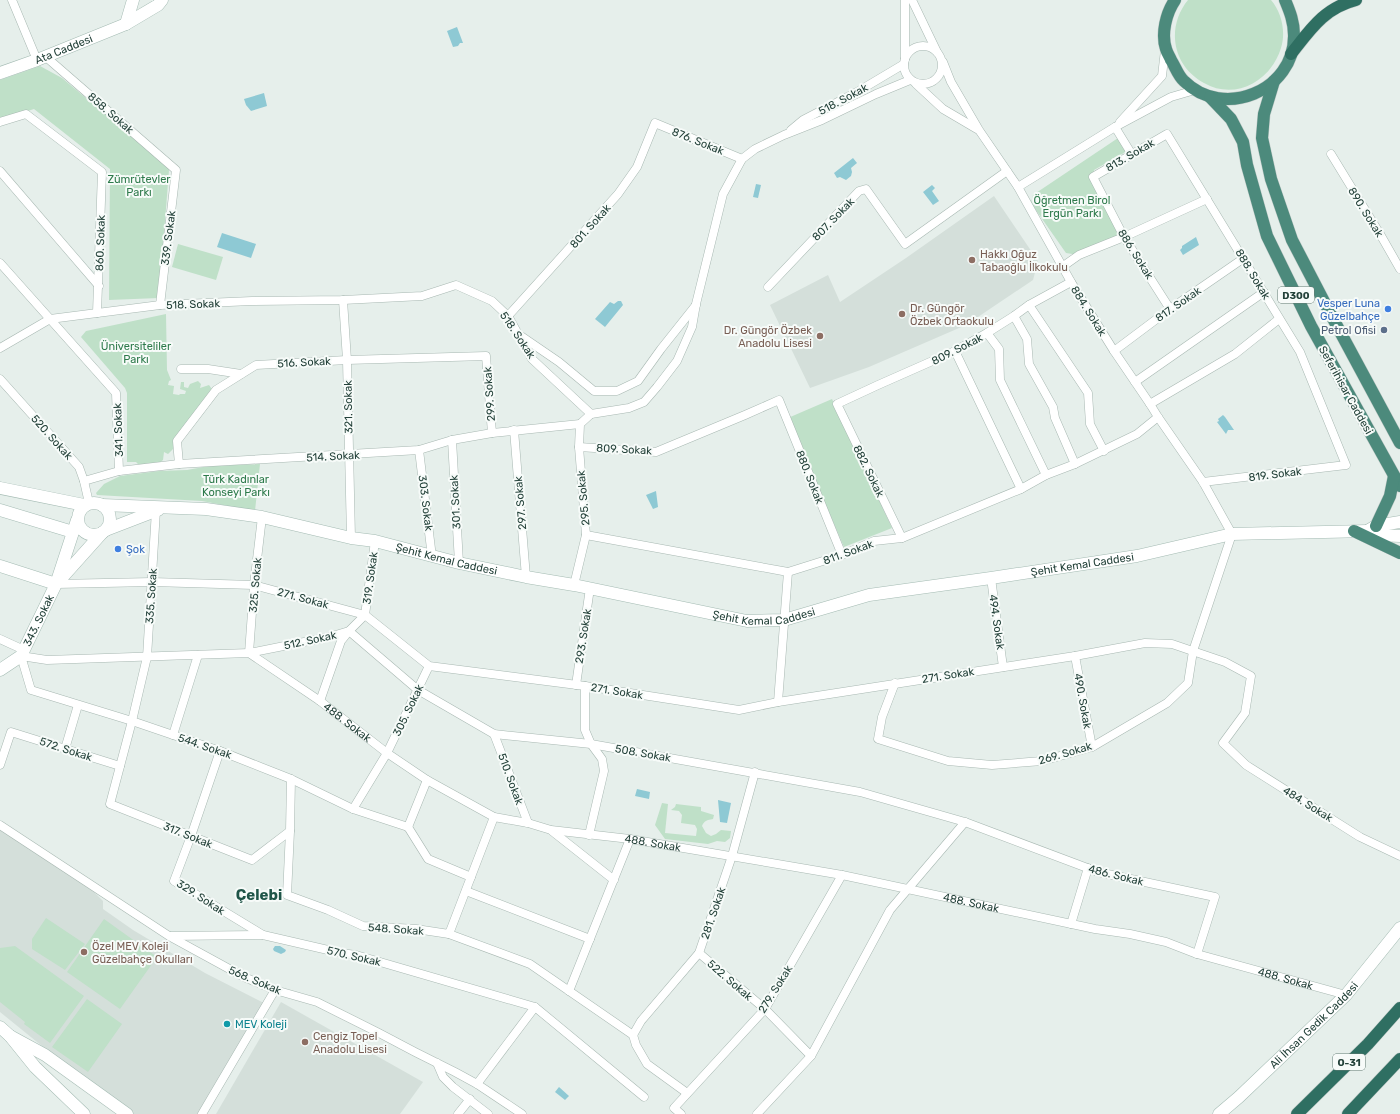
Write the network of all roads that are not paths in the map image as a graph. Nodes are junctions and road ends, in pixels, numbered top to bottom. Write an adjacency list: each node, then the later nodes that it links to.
1 (12, 0): 13 (street)
2 (133, 0): 9 (main road)
3 (162, 0): 9 (main road, Ata Caddesi)
4 (905, 0): 14 (street)
5 (912, 0): 11 (street)
6 (1175, 0): 10 (highway, D300)
7 (1284, 0): 12 (highway)
8 (1356, 0): 12 (highway)
9 (126, 24): 13 (main road, Ata Caddesi)
10 (1166, 49): 19 (highway, D300); 23 (street)
11 (938, 52): 14 (street); 15 (street)
12 (1291, 54): 17 (highway, D300)
13 (41, 58): 16 (main road, Ata Caddesi); 30 (street, 858. Sokak)
14 (904, 61): 18 (street); 26 (street, 518. Sokak)
15 (943, 62): 18 (street); 24 (street, 884. Sokak)
16 (0, 73)
17 (1274, 81): 20 (highway); 75 (highway, Seferihisar Caddesi / D300)
18 (913, 82): 24 (street); 26 (street, 518. Sokak)
19 (1195, 90): 20 (highway, D300); 23 (street)
20 (1210, 97): 86 (highway, Seferihisar Caddesi / D300)
21 (0, 122): 42 (street, 860. Sokak)
22 (655, 124): 29 (street, 876. Sokak); 51 (street, 801. Sokak)
23 (1116, 127): 27 (street); 34 (street)
24 (978, 130): 31 (street, 884. Sokak)
25 (1167, 134): 27 (street, 813. Sokak); 35 (street, 888. Sokak)
26 (784, 135): 29 (street, 518. Sokak)
27 (1131, 153): 33 (street, 813. Sokak)
28 (1330, 154): 40 (street, 890. Sokak)
29 (742, 159): 46 (street, 518. Sokak)
30 (176, 170): 47 (street, 339. Sokak)
31 (1006, 171): 34 (street, 884. Sokak); 43 (street, 807. Sokak)
32 (0, 172): 42 (street)
33 (1093, 177): 36 (street, 886. Sokak)
34 (1018, 187): 39 (street, 884. Sokak)
35 (1207, 199): 36 (street); 37 (street, 888. Sokak)
36 (1124, 237): 39 (street); 49 (street, 886. Sokak)
37 (1244, 258): 44 (street, 888. Sokak); 49 (street, 817. Sokak)
38 (0, 263): 53 (street, 341. Sokak)
39 (1062, 267): 41 (street, 884. Sokak)
40 (1400, 269)
41 (1071, 282): 48 (street, 809. Sokak); 59 (street, 884. Sokak)
42 (99, 286): 50 (street, 860. Sokak)
43 (768, 287)
44 (1264, 292): 54 (street, 888. Sokak); 65 (street)
45 (343, 300): 47 (street, 518. Sokak); 51 (street, 518. Sokak); 61 (street, 321. Sokak)
46 (696, 304): 56 (street); 69 (street, 518. Sokak)
47 (160, 305): 50 (street, 518. Sokak)
48 (1029, 305): 52 (street, 809. Sokak); 78 (street)
49 (1170, 309): 59 (street, 817. Sokak)
50 (97, 313): 53 (street, 518. Sokak)
51 (508, 316): 56 (street, 518. Sokak)
52 (1014, 316): 55 (street, 809. Sokak); 81 (street)
53 (50, 319): 57 (street, 518. Sokak); 83 (street, 341. Sokak)
54 (1279, 319): 68 (street); 82 (street, 888. Sokak)
55 (987, 333): 58 (street, 809. Sokak); 84 (street)
56 (520, 335): 69 (street, 518. Sokak)
57 (0, 348)
58 (955, 351): 67 (street, 809. Sokak); 89 (street)
59 (1114, 351): 65 (street, 884. Sokak)
60 (486, 356): 61 (street, 516. Sokak); 73 (street, 299. Sokak)
61 (347, 360): 63 (street, 516. Sokak); 79 (street, 321. Sokak)
62 (181, 369): 63 (street)
63 (241, 374): 80 (street, 516. Sokak)
64 (0, 379): 85 (street, 520. Sokak)
65 (1135, 382): 68 (street, 884. Sokak)
66 (778, 400): 76 (street, 809. Sokak); 107 (street, 880. Sokak)
67 (837, 404): 104 (street, 882. Sokak)
68 (1150, 404): 70 (street, 884. Sokak)
69 (591, 414): 71 (street)
70 (1158, 417): 78 (street, 811. Sokak); 87 (street, 884. Sokak)
71 (580, 424): 72 (street, 514. Sokak); 76 (street, 295. Sokak)
72 (514, 430): 73 (street, 514. Sokak); 112 (street, 297. Sokak)
73 (492, 433): 74 (street, 514. Sokak)
74 (452, 440): 77 (street, 514. Sokak); 109 (street, 301. Sokak)
75 (1400, 443)
76 (579, 447): 101 (street, 295. Sokak)
77 (419, 450): 79 (street, 514. Sokak); 108 (street, 303. Sokak)
78 (1104, 451): 81 (street, 811. Sokak)
79 (349, 455): 80 (street, 514. Sokak); 103 (street, 321. Sokak)
80 (179, 464): 83 (street, 514. Sokak)
81 (1075, 464): 84 (street, 811. Sokak)
82 (1346, 465): 87 (street, 819. Sokak)
83 (119, 471): 85 (street, 514. Sokak)
84 (1046, 475): 89 (street, 811. Sokak)
85 (84, 481): 90 (street, 520. Sokak)
86 (1397, 481): 97 (highway)
87 (1203, 482): 100 (street, 884. Sokak)
88 (0, 488): 90 (main road)
89 (1021, 490): 104 (street, 811. Sokak)
90 (87, 504): 91 (main road); 96 (main road)
91 (102, 505): 92 (main road, Şehit Kemal Caddesi); 99 (main road)
92 (159, 509): 94 (main road, Şehit Kemal Caddesi); 99 (main road); 114 (street, 335. Sokak)
93 (0, 510): 96 (main road)
94 (262, 517): 103 (main road, Şehit Kemal Caddesi); 116 (street, 325. Sokak)
95 (1400, 522): 97 (main road, Şehit Kemal Caddesi)
96 (75, 526): 99 (main road); 115 (main road)
97 (1372, 529): 98 (main road, Şehit Kemal Caddesi); 102 (main road, Şehit Kemal Caddesi)
98 (1354, 531): 100 (main road, Şehit Kemal Caddesi); 106 (highway)
99 (104, 532): 115 (main road)
100 (1232, 534): 113 (main road, Şehit Kemal Caddesi); 123 (street, 269. Sokak)
101 (586, 535): 111 (street, 811. Sokak); 117 (street, 295. Sokak)
102 (1400, 536)
103 (351, 538): 105 (main road, Şehit Kemal Caddesi)
104 (902, 538): 107 (street, 811. Sokak)
105 (375, 541): 108 (main road, Şehit Kemal Caddesi); 119 (street, 319. Sokak)
106 (1400, 553)
107 (842, 554): 111 (street, 811. Sokak)
108 (432, 557): 109 (main road, Şehit Kemal Caddesi)
109 (459, 563): 112 (main road, Şehit Kemal Caddesi)
110 (0, 566): 115 (main road)
111 (788, 572): 120 (street)
112 (526, 577): 117 (main road, Şehit Kemal Caddesi)
113 (991, 578): 120 (main road, Şehit Kemal Caddesi); 130 (street, 494. Sokak)
114 (152, 582): 115 (street, 271. Sokak); 116 (street, 271. Sokak); 128 (street, 335. Sokak)
115 (56, 584): 125 (main road, 343. Sokak)
116 (254, 585): 119 (street, 271. Sokak); 124 (street, 325. Sokak)
117 (574, 585): 118 (main road, Şehit Kemal Caddesi)
118 (590, 588): 120 (main road, Şehit Kemal Caddesi); 133 (street, 293. Sokak)
119 (365, 615): 121 (street, 512. Sokak); 129 (street, 271. Sokak)
120 (784, 620): 137 (street)
121 (349, 631): 124 (street, 512. Sokak); 135 (street, 508. Sokak); 136 (street)
122 (0, 639): 125 (street)
123 (1193, 651): 127 (street, 271. Sokak); 142 (street, 271. Sokak); 144 (street, 269. Sokak)
124 (250, 652): 126 (street); 136 (street, 488. Sokak)
125 (23, 653): 128 (street); 131 (main road); 138 (street, 544. Sokak)
126 (198, 655): 128 (street); 141 (street)
127 (1075, 656): 130 (street, 271. Sokak); 144 (street, 490. Sokak)
128 (147, 657): 139 (street, 335. Sokak)
129 (429, 666): 133 (street, 271. Sokak); 135 (street, 305. Sokak)
130 (1003, 667): 132 (street, 271. Sokak)
131 (0, 670)
132 (895, 683): 137 (street, 271. Sokak); 144 (street, 269. Sokak)
133 (576, 685): 134 (street, 271. Sokak)
134 (585, 686): 137 (street, 271. Sokak); 143 (street)
135 (418, 690): 140 (street, 508. Sokak); 147 (street, 305. Sokak)
136 (320, 701): 147 (street, 488. Sokak)
137 (778, 702)
138 (78, 704): 139 (street, 544. Sokak); 145 (street)
139 (132, 721): 141 (street, 544. Sokak); 149 (street, 317. Sokak)
140 (494, 734): 143 (street, 508. Sokak); 156 (street, 510. Sokak)
141 (173, 735): 146 (street, 544. Sokak)
142 (1223, 743): 165 (street, 484. Sokak)
143 (591, 744): 150 (street, 508. Sokak); 161 (street)
144 (1092, 747)
145 (65, 749): 148 (street, 572. Sokak); 149 (street, 572. Sokak)
146 (220, 751): 151 (street, 544. Sokak); 162 (street, 329. Sokak)
147 (387, 754): 152 (street, 488. Sokak); 153 (street, 305. Sokak)
148 (0, 765)
149 (120, 766): 162 (street, 317. Sokak)
150 (755, 772): 155 (street, 508. Sokak); 164 (street, 281. Sokak)
151 (291, 779): 153 (street, 544. Sokak); 160 (street)
152 (427, 780): 154 (street, 488. Sokak); 158 (street)
153 (353, 808): 158 (street, 544. Sokak)
154 (494, 817): 156 (street, 488. Sokak); 168 (street)
155 (965, 822): 166 (street, 486. Sokak); 170 (street)
156 (528, 823): 159 (street, 488. Sokak)
157 (0, 825): 176 (street, 568. Sokak)
158 (408, 827): 168 (street)
159 (551, 830): 161 (street, 488. Sokak); 169 (street)
160 (290, 831): 162 (street, 317. Sokak); 174 (street, 548. Sokak)
161 (589, 834): 163 (street, 488. Sokak)
162 (191, 836): 175 (street, 329. Sokak)
163 (630, 839): 164 (street, 488. Sokak); 169 (street)
164 (732, 856): 167 (street, 488. Sokak); 178 (street, 281. Sokak)
165 (1400, 856)
166 (1088, 868): 172 (street); 179 (street, 486. Sokak)
167 (842, 875): 170 (street, 488. Sokak); 185 (street, 279. Sokak)
168 (471, 877): 171 (street)
169 (614, 880): 177 (street)
170 (908, 889): 172 (street, 488. Sokak); 189 (street)
171 (466, 891): 174 (street); 177 (street)
172 (1071, 924): 179 (street, 488. Sokak)
173 (1400, 928): 182 (main road, Ali İhsan Gedik Caddesi)
174 (449, 934): 181 (street, 548. Sokak)
175 (263, 935): 176 (street, 570. Sokak); 183 (street, 570. Sokak)
176 (169, 936): 180 (street, 568. Sokak)
177 (590, 939): 181 (street)
178 (699, 953): 185 (street, 522. Sokak); 187 (street, 281. Sokak)
179 (1197, 954): 182 (street, 488. Sokak)
180 (275, 990): 191 (street, 568. Sokak); 198 (street)
181 (569, 991): 187 (street, 548. Sokak)
182 (1346, 995): 204 (main road, Ali İhsan Gedik Caddesi)
183 (535, 1007): 192 (street); 194 (street)
184 (1400, 1008): 205 (highway, O-31)
185 (765, 1009): 189 (street, 522. Sokak); 193 (street, 279. Sokak)
186 (0, 1027): 188 (main road)
187 (634, 1034): 193 (street)
188 (10, 1036): 196 (main road); 197 (main road)
189 (811, 1056): 203 (street)
190 (1400, 1059): 206 (highway)
191 (437, 1063): 192 (street, 568. Sokak); 195 (street)
192 (477, 1084): 201 (street, 568. Sokak)
193 (687, 1093): 202 (street, 279. Sokak)
194 (644, 1097)
195 (470, 1099): 199 (street); 200 (street)
196 (84, 1114)
197 (127, 1114)
198 (202, 1114)
199 (458, 1114)
200 (488, 1114)
201 (522, 1114)
202 (681, 1114)
203 (757, 1114)
204 (1219, 1114)
205 (1297, 1114)
206 (1348, 1114)

